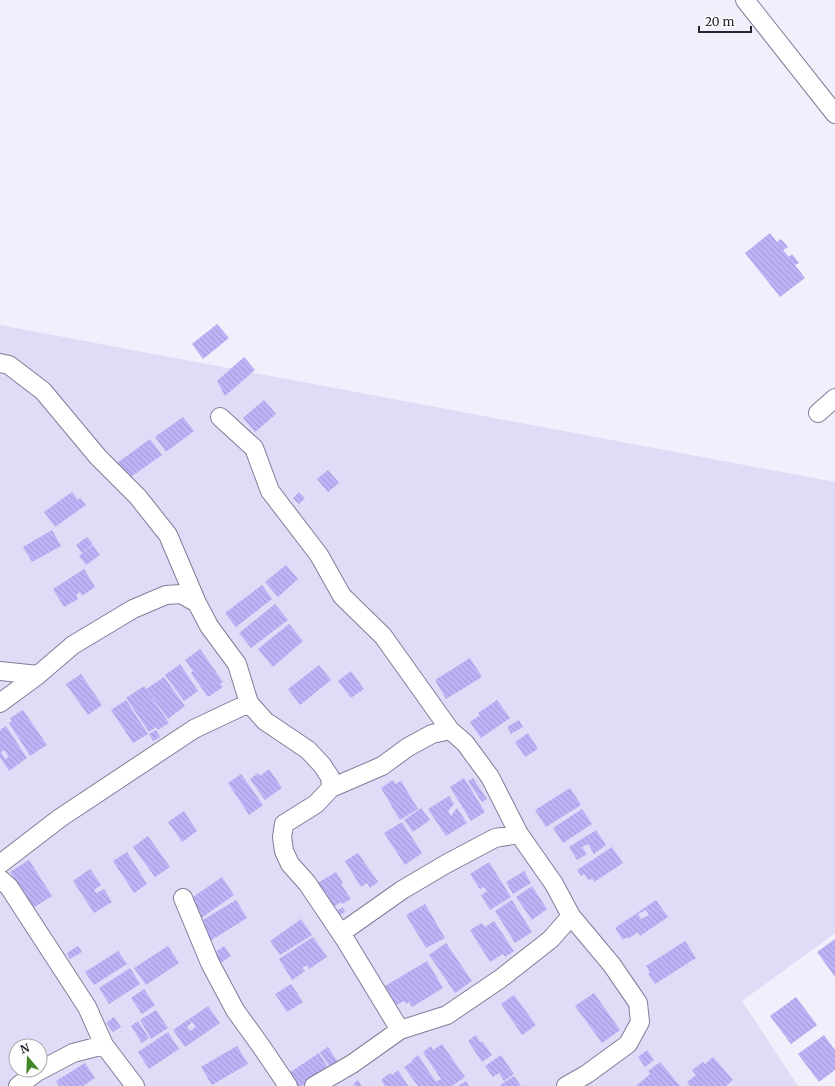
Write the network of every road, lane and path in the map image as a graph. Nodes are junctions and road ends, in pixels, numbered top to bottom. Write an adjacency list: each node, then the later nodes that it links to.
1 (745, 0): 2 (street)
2 (835, 114)
3 (0, 363): 7 (street)
4 (835, 398): 5 (street)
5 (818, 413)
6 (220, 417): 12 (street)
7 (197, 603): 9 (street); 11 (street)
8 (0, 671): 9 (street)
9 (38, 675): 10 (street)
10 (0, 703)
11 (249, 703): 13 (street); 15 (street)
12 (450, 730): 13 (street); 14 (street)
13 (332, 788): 19 (street)
14 (519, 834): 18 (street); 19 (street)
15 (0, 864)
16 (0, 879): 21 (street)
17 (182, 898): 24 (street)
18 (571, 916): 20 (street); 26 (street)
19 (341, 933): 20 (street)
20 (400, 1030): 25 (street)
21 (104, 1045): 22 (street); 23 (street)
22 (18, 1086)
23 (135, 1086)
24 (288, 1086)
25 (314, 1086)
26 (566, 1086)

